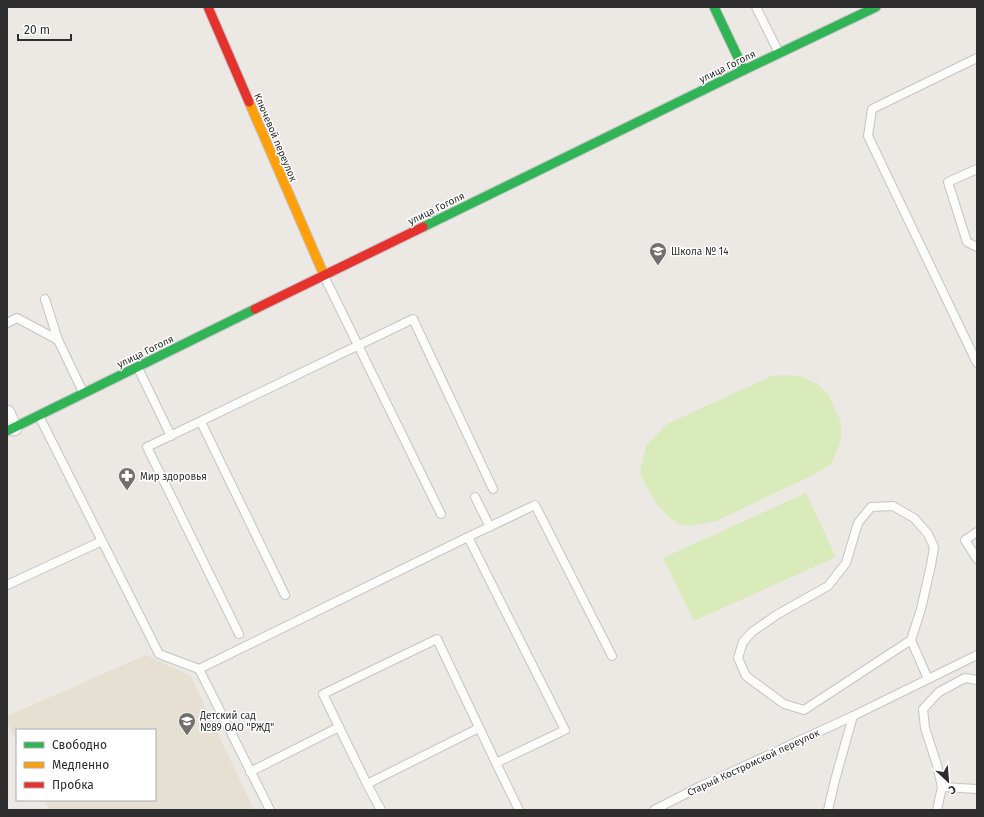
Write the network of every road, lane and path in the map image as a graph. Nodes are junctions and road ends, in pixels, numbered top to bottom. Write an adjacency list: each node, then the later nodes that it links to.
1 (208, 7): 10 (street, Ключевой переулок)
2 (714, 7): 7 (street)
3 (756, 7): 5 (lane)
4 (876, 7): 5 (street, улица Гоголя)
5 (779, 53): 7 (street, улица Гоголя)
6 (977, 58): 15 (lane)
7 (744, 70): 10 (street, улица Гоголя)
8 (977, 169): 9 (lane)
9 (977, 247)
10 (324, 275): 14 (lane); 16 (street, улица Гоголя)
11 (45, 299): 13 (lane)
12 (7, 323): 13 (lane)
13 (58, 340): 17 (lane)
14 (358, 345): 20 (lane); 23 (lane); 25 (lane)
15 (977, 363)
16 (138, 367): 17 (street, улица Гоголя); 22 (lane)
17 (84, 393): 19 (street, улица Гоголя)
18 (7, 413): 21 (street)
19 (39, 416): 21 (street, улица Гоголя); 29 (lane)
20 (201, 422): 22 (lane); 32 (lane)
21 (11, 429)
22 (171, 436): 33 (lane)
23 (493, 489)
24 (475, 497): 26 (lane)
25 (441, 514)
26 (490, 527): 28 (lane); 36 (lane)
27 (977, 532): 30 (lane)
28 (468, 537): 37 (lane); 43 (lane)
29 (102, 541): 31 (lane); 37 (lane)
30 (977, 559)
31 (7, 585)
32 (285, 595)
33 (239, 634)
34 (911, 640): 34 (lane); 38 (lane)
35 (977, 655): 38 (lane, Старый Костромской переулок)
36 (612, 656)
37 (199, 669): 44 (lane)
38 (928, 679): 40 (lane, Старый Костромской переулок)
39 (977, 680): 46 (lane)
40 (854, 716): 51 (lane, Старый Костромской переулок); 52 (lane)
41 (340, 727): 42 (lane); 44 (lane); 45 (lane)
42 (479, 728): 43 (lane); 45 (lane)
43 (496, 763): 50 (lane)
44 (250, 772): 48 (lane)
45 (367, 784): 49 (lane)
46 (942, 787): 47 (lane); 53 (lane)
47 (977, 788)
48 (270, 810)
49 (380, 810)
50 (519, 810)
51 (654, 810)
52 (828, 810)
53 (937, 810)

